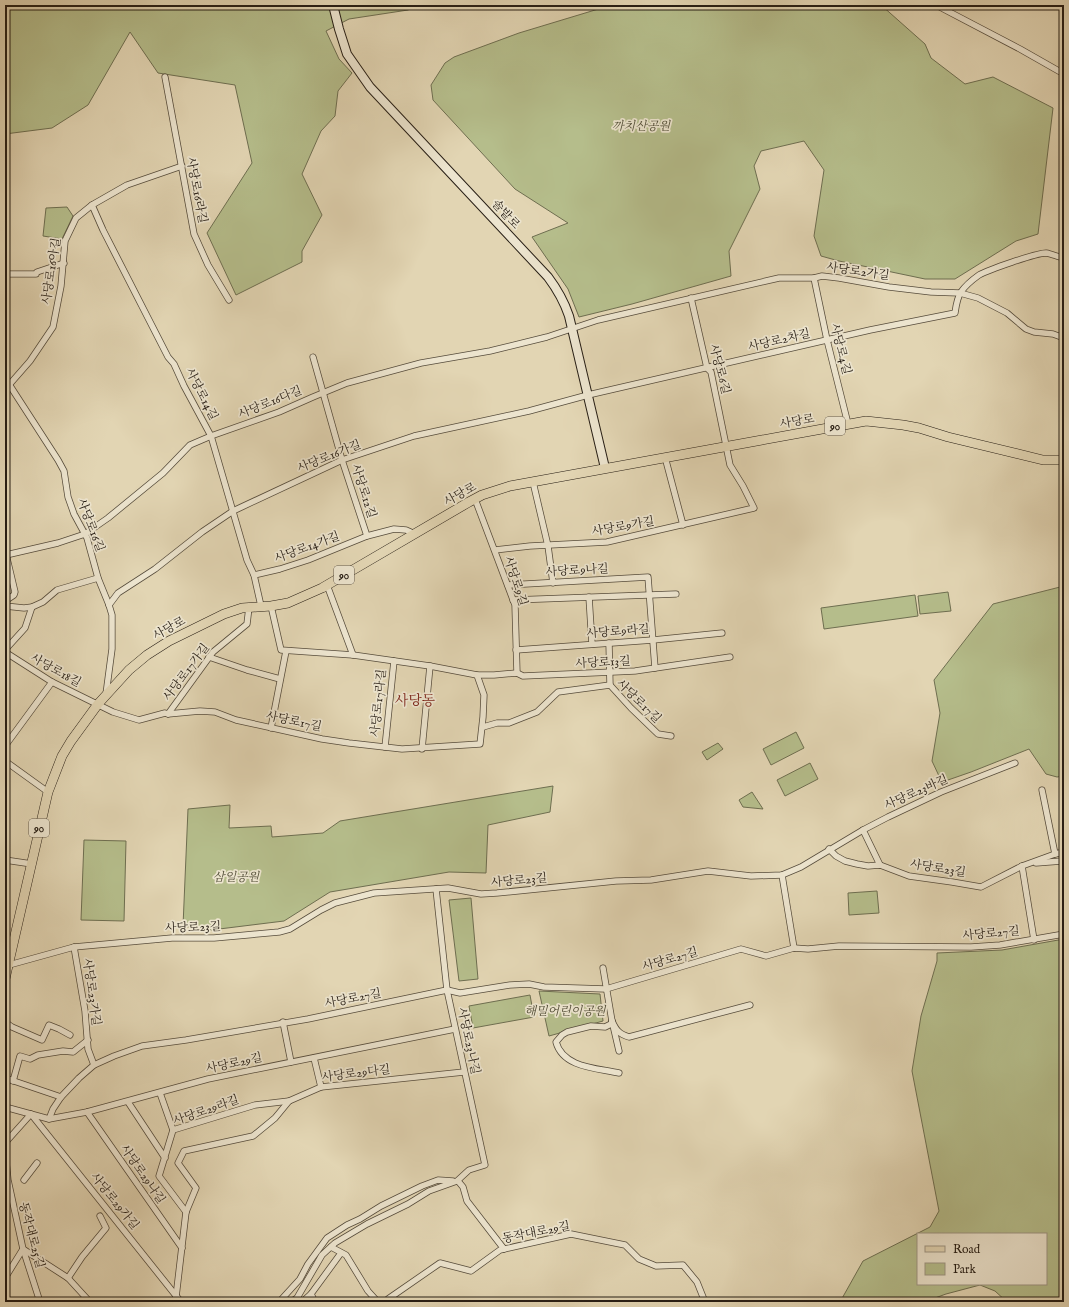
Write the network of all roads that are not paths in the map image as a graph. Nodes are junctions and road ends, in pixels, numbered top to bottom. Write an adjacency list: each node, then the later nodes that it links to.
1 (333, 5): 14 (street, 솔밭로)
2 (936, 5): 3 (street)
3 (1064, 74)
4 (165, 77): 5 (street, 사당로16라길)
5 (182, 166): 6 (street, 사당로16아길); 13 (street, 사당로16라길)
6 (92, 205): 8 (street, 사당로16아길); 24 (street, 사당로14길)
7 (1064, 258): 11 (street)
8 (64, 263): 9 (street); 20 (street, 사당로16아길)
9 (5, 274)
10 (814, 278): 11 (street, 사당로2가길); 12 (street, 사당로2가길); 16 (street, 사당로4길)
11 (960, 293): 15 (street, 사당로2가길); 16 (street, 사당로2차길)
12 (691, 298): 14 (street, 사당로2가길); 18 (street, 사당로6길)
13 (229, 300)
14 (572, 328): 21 (street, 사당로16다길); 22 (street, 솔밭로)
15 (1064, 338)
16 (827, 340): 18 (street, 사당로2차길); 23 (street, 사당로4길)
17 (312, 357): 21 (street, 사당로12길)
18 (708, 368): 22 (street, 사당로2차길); 25 (street, 사당로6길)
19 (5, 378): 20 (street, 사당로16길)
20 (7, 386): 35 (street, 사당로16길)
21 (323, 393): 24 (street, 사당로16다길); 28 (street, 사당로12길)
22 (588, 395): 28 (street, 사당로16가길); 29 (street, 솔밭로)
23 (848, 424): 25 (main road, 사당로 / 90); 27 (main road, 사당로 / 90)
24 (211, 436): 33 (street, 사당로14길); 35 (street, 사당로16다길)
25 (727, 446): 26 (main road, 사당로 / 90); 32 (street, 사당로6길)
26 (665, 457): 29 (main road, 사당로 / 90); 34 (street)
27 (1062, 458)
28 (342, 460): 33 (street, 사당로16가길); 37 (street, 사당로12길)
29 (605, 468): 30 (main road, 사당로 / 90)
30 (533, 482): 31 (main road, 사당로 / 90); 38 (street)
31 (475, 499): 36 (main road, 사당로 / 90); 39 (street, 사당로9길)
32 (754, 508): 34 (street, 사당로9가길)
33 (233, 511): 41 (street, 사당로14길); 51 (street, 사당로16가길)
34 (683, 525): 38 (street, 사당로9가길)
35 (85, 534): 40 (street, 사당로16다길); 42 (street, 사당로16길)
36 (415, 534): 37 (street, 사당로12길); 44 (main road, 사당로 / 90)
37 (367, 536): 41 (street, 사당로14가길)
38 (548, 546): 39 (street, 사당로9가길); 43 (street)
39 (494, 550): 45 (street, 사당로9길)
40 (6, 553): 50 (street)
41 (254, 575): 53 (street, 사당로14길)
42 (98, 578): 51 (street, 사당로16길); 54 (street)
43 (553, 582): 45 (street, 사당로9나길); 47 (street, 사당로9나길)
44 (327, 585): 53 (main road, 사당로 / 90); 63 (street)
45 (508, 585): 49 (street, 사당로9길)
46 (676, 594): 47 (street)
47 (649, 595): 48 (street); 57 (street)
48 (589, 597): 49 (street); 59 (street)
49 (513, 600): 60 (street, 사당로9길)
50 (5, 601)
51 (109, 604): 75 (street, 사당로16길)
52 (5, 606): 54 (street)
53 (266, 606): 55 (main road, 사당로 / 90); 62 (street)
54 (32, 607): 61 (street)
55 (249, 607): 65 (street, 사당로17가길); 75 (main road, 사당로 / 90)
56 (722, 633): 57 (street, 사당로9라길)
57 (653, 640): 58 (street, 사당로9라길); 68 (street)
58 (609, 643): 59 (street, 사당로9라길); 69 (street)
59 (592, 644): 60 (street, 사당로9라길)
60 (516, 650): 70 (street, 사당로9길)
61 (5, 651): 73 (street, 사당로18길)
62 (286, 651): 63 (street, 사당로13길); 72 (street)
63 (353, 655): 66 (street, 사당로13길)
64 (730, 657): 68 (street, 사당로13길)
65 (209, 658): 72 (street); 77 (street, 사당로17가길)
66 (394, 661): 67 (street, 사당로13길); 82 (street, 사당로17라길)
67 (430, 666): 71 (street, 사당로13길); 83 (street)
68 (655, 668): 69 (street, 사당로13길)
69 (610, 672): 70 (street, 사당로13길); 74 (street)
70 (517, 673): 71 (street, 사당로13길)
71 (477, 675): 78 (street)
72 (280, 678): 79 (street)
73 (52, 682): 76 (street, 사당로18길); 81 (street)
74 (610, 685): 78 (street, 사당로17길); 80 (street, 사당로17길)
75 (106, 694): 76 (main road, 사당로 / 90)
76 (98, 704): 77 (street, 사당로17길); 87 (main road, 사당로 / 90)
77 (168, 714): 79 (street, 사당로17길)
78 (482, 727): 83 (street, 사당로17길)
79 (271, 728): 82 (street, 사당로17길)
80 (671, 736)
81 (5, 746)
82 (384, 747): 83 (street, 사당로17길)
83 (422, 749)
84 (5, 761): 87 (street)
85 (1015, 763): 88 (street, 사당로23바길)
86 (1042, 790): 91 (street)
87 (48, 792): 94 (main road, 사당로 / 90)
88 (863, 830): 89 (street, 사당로23바길); 95 (street)
89 (829, 850): 95 (street, 사당로23길); 99 (street, 사당로23길)
90 (1064, 852): 91 (street, 사당로23길)
91 (1055, 854): 96 (street, 사당로23길)
92 (5, 860): 94 (street)
93 (1063, 861): 96 (street); 98 (street)
94 (32, 864): 105 (main road, 사당로 / 90)
95 (880, 864): 97 (street, 사당로23길)
96 (1029, 864): 97 (street, 사당로23길)
97 (1022, 866): 102 (street)
98 (1064, 872)
99 (782, 875): 100 (street, 사당로23길); 104 (street)
100 (436, 889): 103 (street, 사당로23길); 109 (street, 사당로23나길)
101 (1064, 934): 102 (street, 사당로27길)
102 (1034, 940): 104 (street, 사당로27길)
103 (74, 947): 105 (street, 사당로23길); 116 (street, 사당로23가길)
104 (794, 948): 108 (street, 사당로27길)
105 (7, 963): 107 (main road, 사당로 / 90)
106 (603, 968): 108 (street)
107 (5, 979)
108 (606, 989): 109 (street, 사당로27길); 111 (street)
109 (447, 990): 113 (street, 사당로27길); 114 (street, 사당로23나길)
110 (750, 1004): 111 (street)
111 (612, 1021): 117 (street); 122 (street)
112 (5, 1022): 115 (street)
113 (283, 1022): 119 (street); 120 (street, 사당로27길)
114 (455, 1029): 118 (street, 사당로29길); 121 (street, 사당로23나길)
115 (70, 1035)
116 (88, 1040): 120 (street, 사당로23가길); 124 (street, 사당로23가길)
117 (619, 1051)
118 (314, 1058): 119 (street, 사당로29길); 125 (street)
119 (291, 1062): 126 (street, 사당로29길)
120 (94, 1065): 127 (street, 사당로27길)
121 (464, 1072): 125 (street, 사당로29다길); 140 (street, 사당로23나길)
122 (619, 1074)
123 (5, 1078): 124 (street)
124 (13, 1080): 127 (street)
125 (321, 1087): 128 (street, 사당로29다길)
126 (160, 1092): 129 (street, 사당로29길); 134 (street)
127 (61, 1097): 133 (street, 사당로27길)
128 (289, 1101): 134 (street, 사당로29라길); 141 (street, 사당로29다길)
129 (128, 1102): 131 (street, 사당로29길); 137 (street)
130 (5, 1107): 132 (street, 사당로29길)
131 (87, 1112): 133 (street, 사당로29길); 144 (street, 사당로29나길)
132 (31, 1114): 133 (street, 사당로29길); 135 (street); 153 (street, 사당로29가길)
133 (49, 1119)
134 (173, 1130): 137 (street, 사당로29라길)
135 (5, 1143)
136 (5, 1150): 145 (street, 동작대로25길)
137 (164, 1158): 141 (street, 사당로29라길)
138 (37, 1163): 139 (street)
139 (24, 1180)
140 (458, 1181): 143 (street, 사당로23나길); 146 (street); 148 (street)
141 (186, 1212): 144 (street, 사당로29다길)
142 (100, 1216): 151 (street)
143 (331, 1247): 147 (street); 149 (street, 사당로23나길)
144 (182, 1248): 153 (street, 사당로29다길)
145 (23, 1249): 150 (street); 151 (street); 154 (street, 동작대로25길)
146 (504, 1249): 162 (street, 동작대로29길); 163 (street, 동작대로29길)
147 (341, 1252): 152 (street); 161 (street)
148 (308, 1264): 149 (street); 157 (street)
149 (314, 1268): 158 (street, 사당로23나길)
150 (5, 1278)
151 (68, 1278): 155 (street)
152 (311, 1294): 159 (street); 160 (street)
153 (176, 1296): 156 (street, 사당로29가길)
154 (40, 1302)
155 (90, 1302)
156 (180, 1302)
157 (280, 1302)
158 (291, 1302)
159 (302, 1302)
160 (315, 1302)
161 (378, 1302)
162 (386, 1302)
163 (705, 1302)

